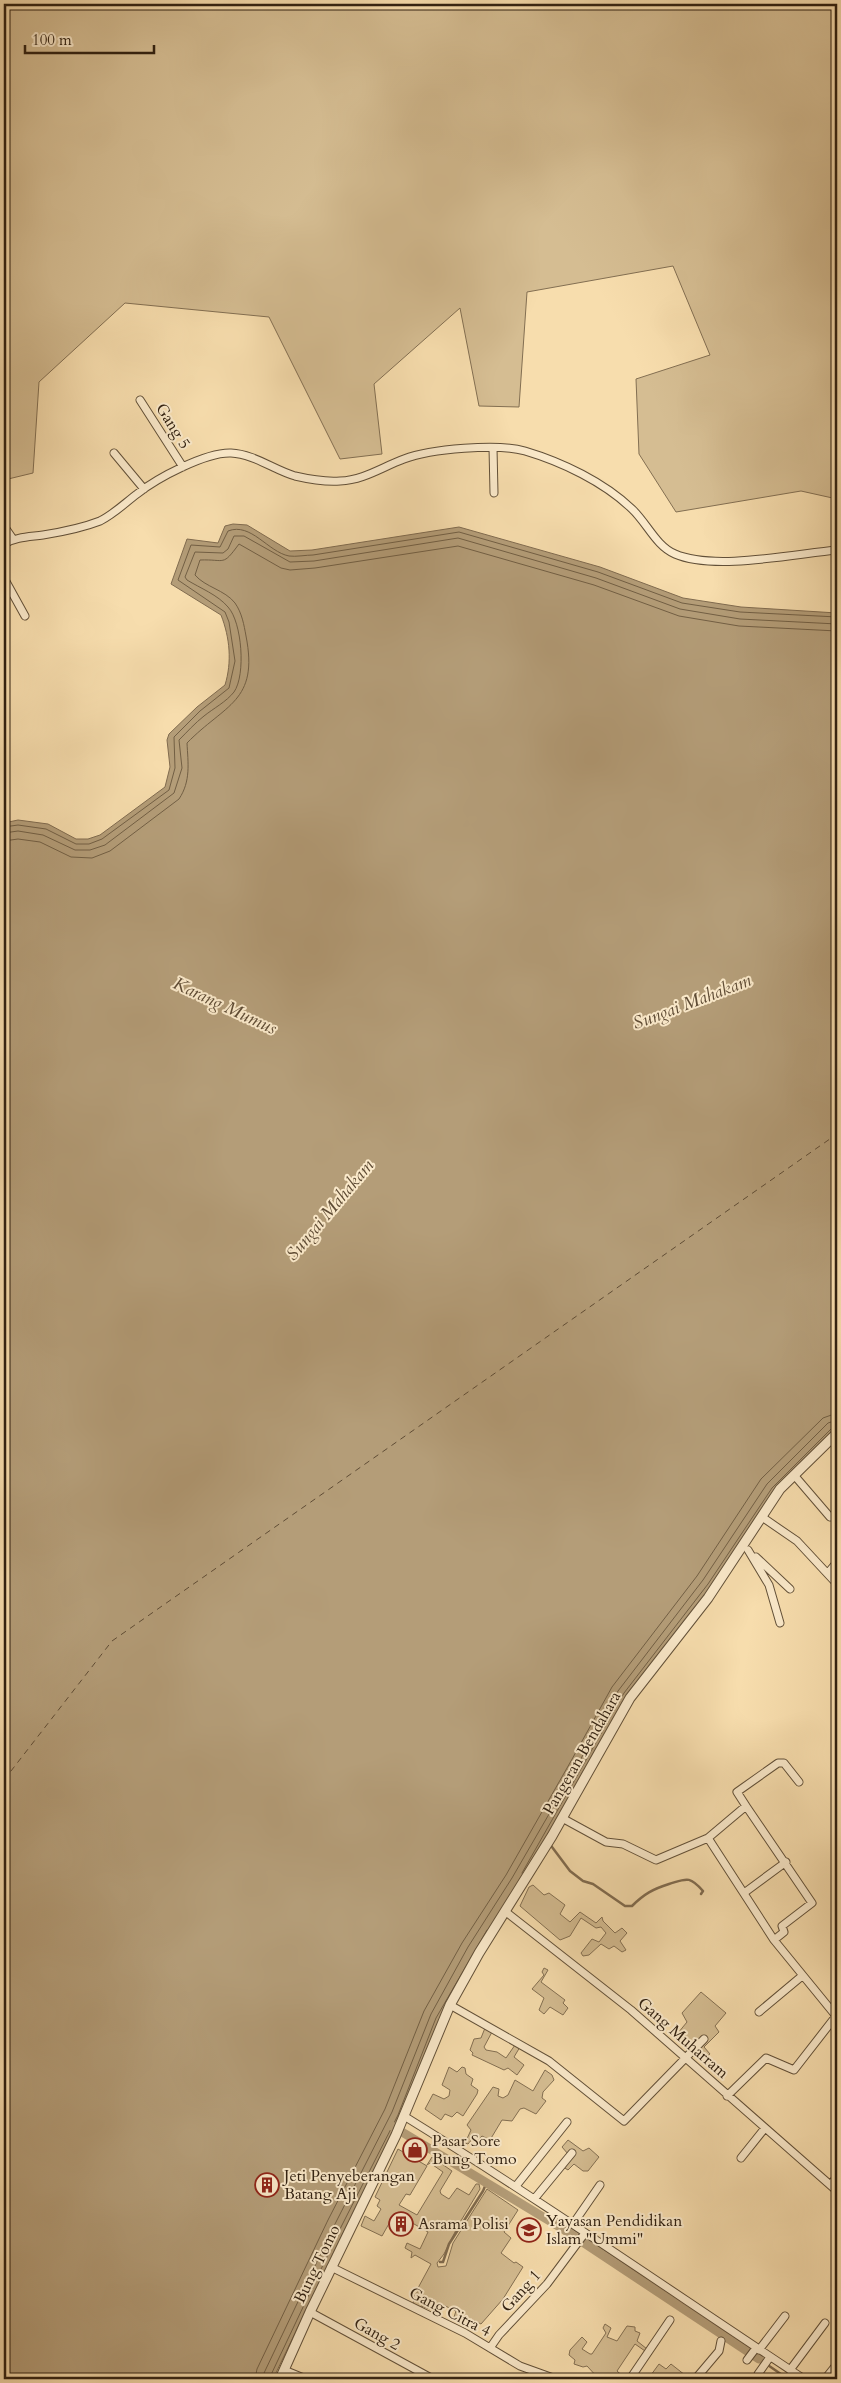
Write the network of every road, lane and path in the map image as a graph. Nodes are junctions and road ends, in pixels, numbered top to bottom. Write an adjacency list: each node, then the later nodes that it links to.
1 (140, 400): 4 (street, Gang 5)
2 (493, 448): 4 (street); 6 (street); 10 (street)
3 (114, 452): 5 (street)
4 (183, 467): 5 (street)
5 (144, 489): 8 (street)
6 (494, 493)
7 (4, 526): 8 (street)
8 (13, 539): 9 (street)
9 (4, 544)
10 (837, 550)
11 (4, 578): 12 (street)
12 (24, 616)
13 (837, 1433): 14 (street, Pangeran Bendahara)
14 (794, 1475): 15 (street, Pangeran Bendahara); 16 (street)
15 (762, 1517): 17 (street, Pangeran Bendahara); 19 (street)
16 (830, 1517)
17 (745, 1548): 21 (street); 22 (street); 25 (street, Pangeran Bendahara)
18 (837, 1562): 19 (street)
19 (828, 1573): 20 (street)
20 (837, 1584)
21 (790, 1589)
22 (780, 1623)
23 (799, 1782): 24 (street)
24 (746, 1806): 26 (street); 27 (street)
25 (562, 1818): 26 (street); 29 (street, Pangeran Bendahara)
26 (708, 1838): 28 (street)
27 (786, 1862): 28 (street); 30 (street)
28 (744, 1893): 30 (street)
29 (506, 1912): 32 (street, Pangeran Bendahara); 35 (street, Gang Muharram)
30 (774, 1940): 31 (street)
31 (802, 1976): 33 (street); 36 (street)
32 (450, 2005): 35 (street); 37 (street, Pangeran Bendahara)
33 (759, 2012)
34 (704, 2039): 35 (street)
35 (685, 2056): 36 (street, Gang Muharram)
36 (727, 2096): 39 (street, Gang Muharram)
37 (403, 2118): 45 (street); 50 (street, Bung Tomo)
38 (567, 2122): 45 (street)
39 (765, 2128): 41 (street); 44 (street, Gang Muharram)
40 (572, 2153): 47 (street)
41 (741, 2158)
42 (837, 2177): 44 (street)
43 (600, 2185): 48 (street)
44 (830, 2185): 46 (street, Gang Muharram)
45 (516, 2186): 47 (street)
46 (837, 2191)
47 (535, 2198): 48 (street)
48 (573, 2224): 49 (street)
49 (585, 2232): 56 (street, Gang 1); 57 (street)
50 (332, 2267): 51 (street, Bung Tomo); 56 (street, Gang Citra 4)
51 (310, 2312): 61 (street, Bung Tomo); 66 (street, Gang 2)
52 (784, 2316): 57 (street)
53 (670, 2320): 68 (street)
54 (825, 2323): 63 (street)
55 (721, 2341): 69 (street)
56 (490, 2348): 67 (street, Gang Citra 4)
57 (757, 2349): 58 (street); 59 (street)
58 (748, 2359)
59 (769, 2359): 62 (street); 63 (street)
60 (837, 2364): 71 (street)
61 (284, 2370): 64 (street, Bung Tomo); 65 (street)
62 (759, 2372)
63 (793, 2375): 70 (street)
64 (280, 2379)
65 (306, 2379)
66 (433, 2379)
67 (556, 2379)
68 (630, 2379)
69 (698, 2379)
70 (804, 2379)
71 (825, 2379)

